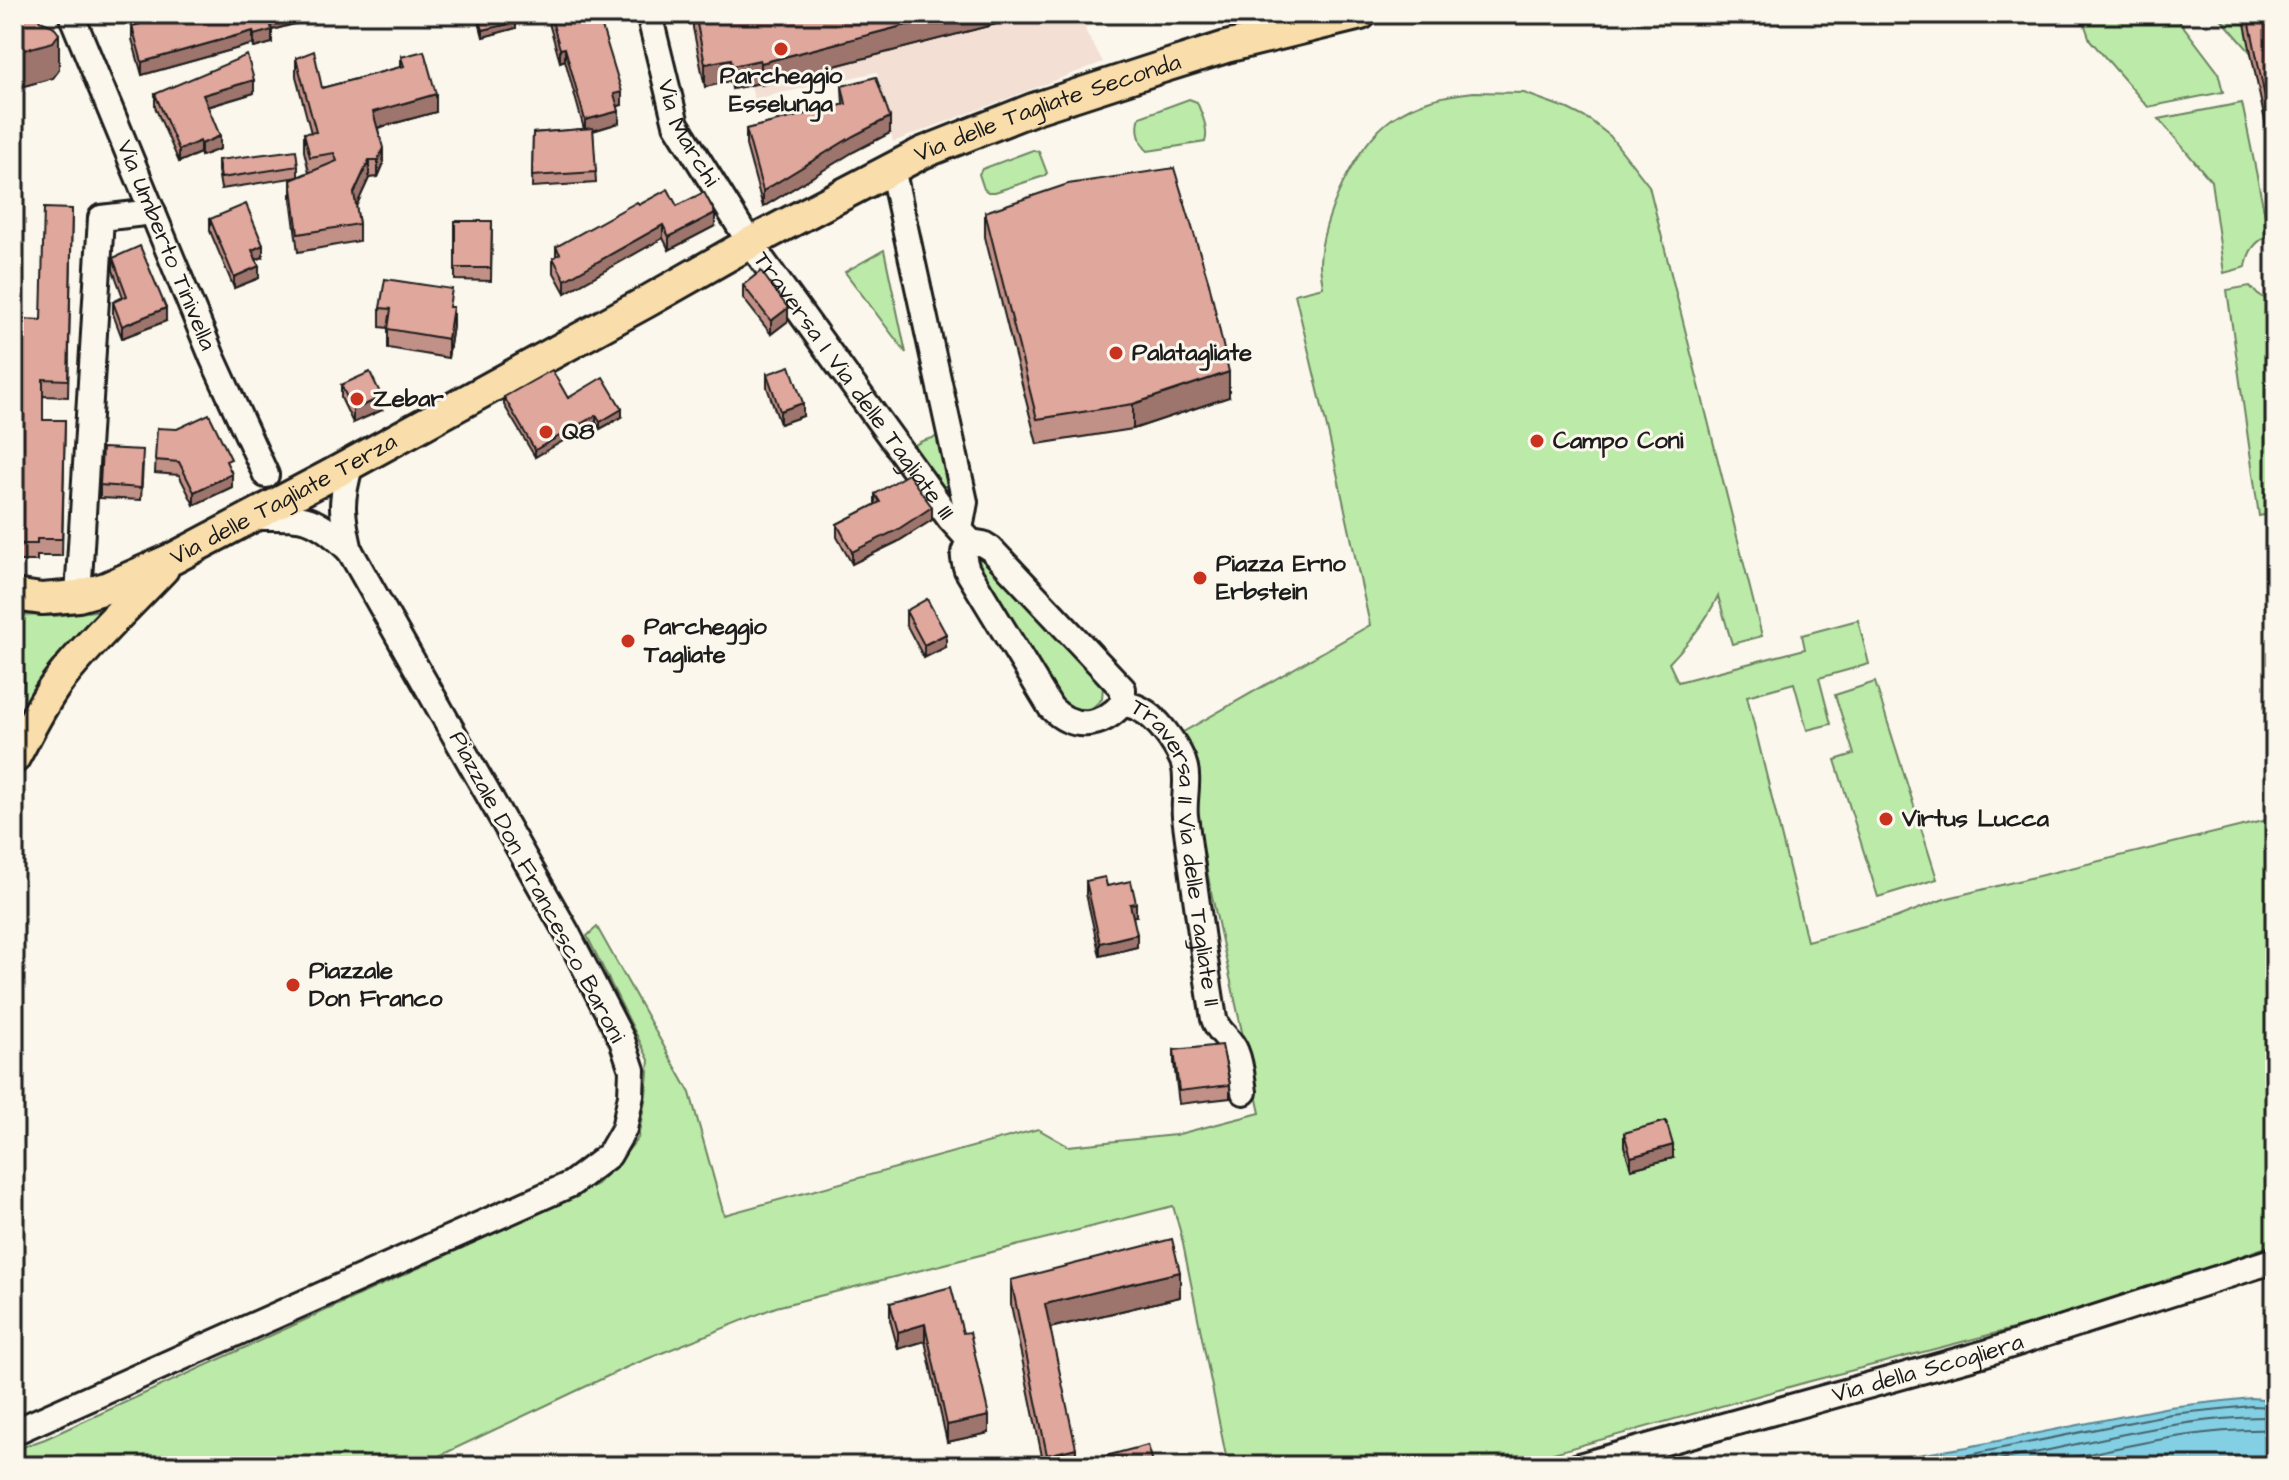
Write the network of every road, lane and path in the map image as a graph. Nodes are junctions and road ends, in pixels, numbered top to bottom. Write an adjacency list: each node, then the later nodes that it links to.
1 (71, 14): 6 (street, Via Umberto Tinivella)
2 (649, 14): 7 (street, Via Marchi)
3 (1361, 14): 4 (main road, Via delle Tagliate Seconda)
4 (1296, 24): 5 (main road, Via delle Tagliate Seconda)
5 (892, 168): 7 (main road, Via delle Tagliate Seconda); 11 (street)
6 (153, 212): 9 (street, Via Umberto Tinivella); 15 (street)
7 (750, 243): 8 (main road, Via delle Tagliate Terza); 11 (street, Traversa I Via delle Tagliate III)
8 (351, 463): 10 (main road, Via delle Tagliate Terza); 12 (street, Piazzale Don Francesco Baroni)
9 (266, 475)
10 (252, 517): 12 (street); 13 (main road, Via delle Tagliate Terza)
11 (966, 535): 16 (street, Traversa II Via delle Tagliate II); 16 (street)
12 (350, 551): 20 (street, Piazzale Don Francesco Baroni)
13 (174, 558): 15 (main road, Via delle Tagliate Terza); 17 (main road)
14 (14, 595): 15 (main road, Via delle Tagliate Terza)
15 (78, 596)
16 (1123, 703): 18 (street, Traversa II Via delle Tagliate II)
17 (14, 758)
18 (1244, 1092)
19 (2275, 1260): 21 (street, Via della Scogliera)
20 (14, 1432)
21 (1579, 1466)

